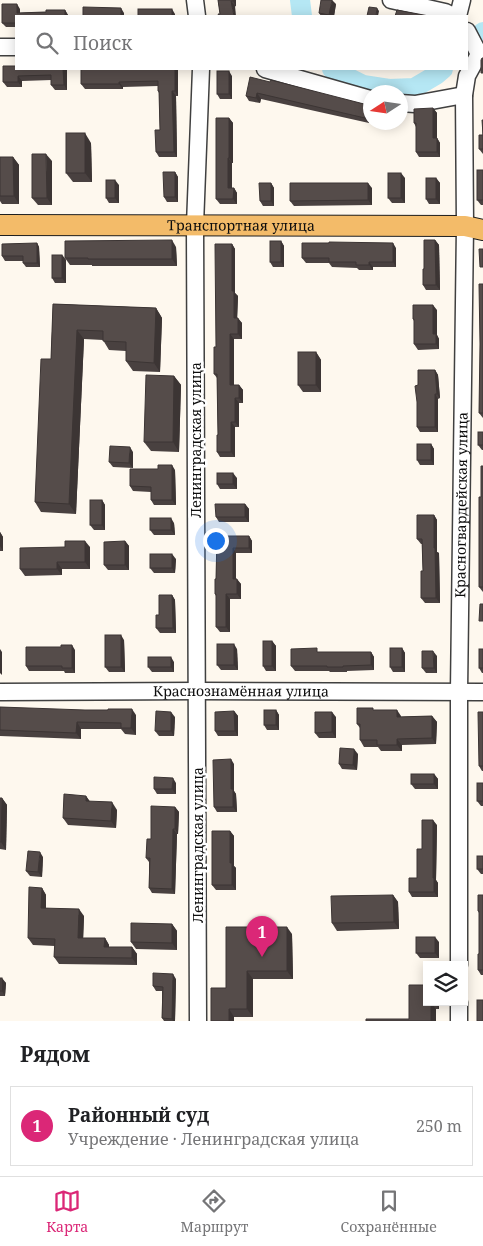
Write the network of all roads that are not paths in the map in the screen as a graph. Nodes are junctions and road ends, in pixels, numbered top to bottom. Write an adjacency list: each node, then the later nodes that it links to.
1 (195, 0): 4 (street)
2 (391, 0): 5 (street)
3 (462, 0): 6 (street)
4 (197, 15)
5 (451, 15)
6 (458, 15)
7 (468, 33): 10 (street)
8 (0, 47): 9 (street)
9 (15, 47)
10 (481, 53): 13 (street, Красногвардейская улица)
11 (201, 70): 17 (street, Ленинградская улица)
12 (268, 70): 14 (street)
13 (464, 95): 15 (street); 18 (street, Красногвардейская улица)
14 (363, 97)
15 (408, 104)
16 (0, 225): 17 (main road, Транспортная улица)
17 (195, 225): 18 (main road, Транспортная улица); 19 (street, Ленинградская улица)
18 (474, 228): 20 (street, Красногвардейская улица)
19 (198, 691): 20 (street, Краснознамённая улица); 21 (street, Краснознамённая улица); 25 (street, Ленинградская улица)
20 (459, 691): 22 (street, Краснознамённая улица); 23 (street, Красногвардейская улица)
21 (0, 692)
22 (483, 692)
23 (459, 961)
24 (459, 1006): 26 (street)
25 (198, 1021)
26 (459, 1021)

